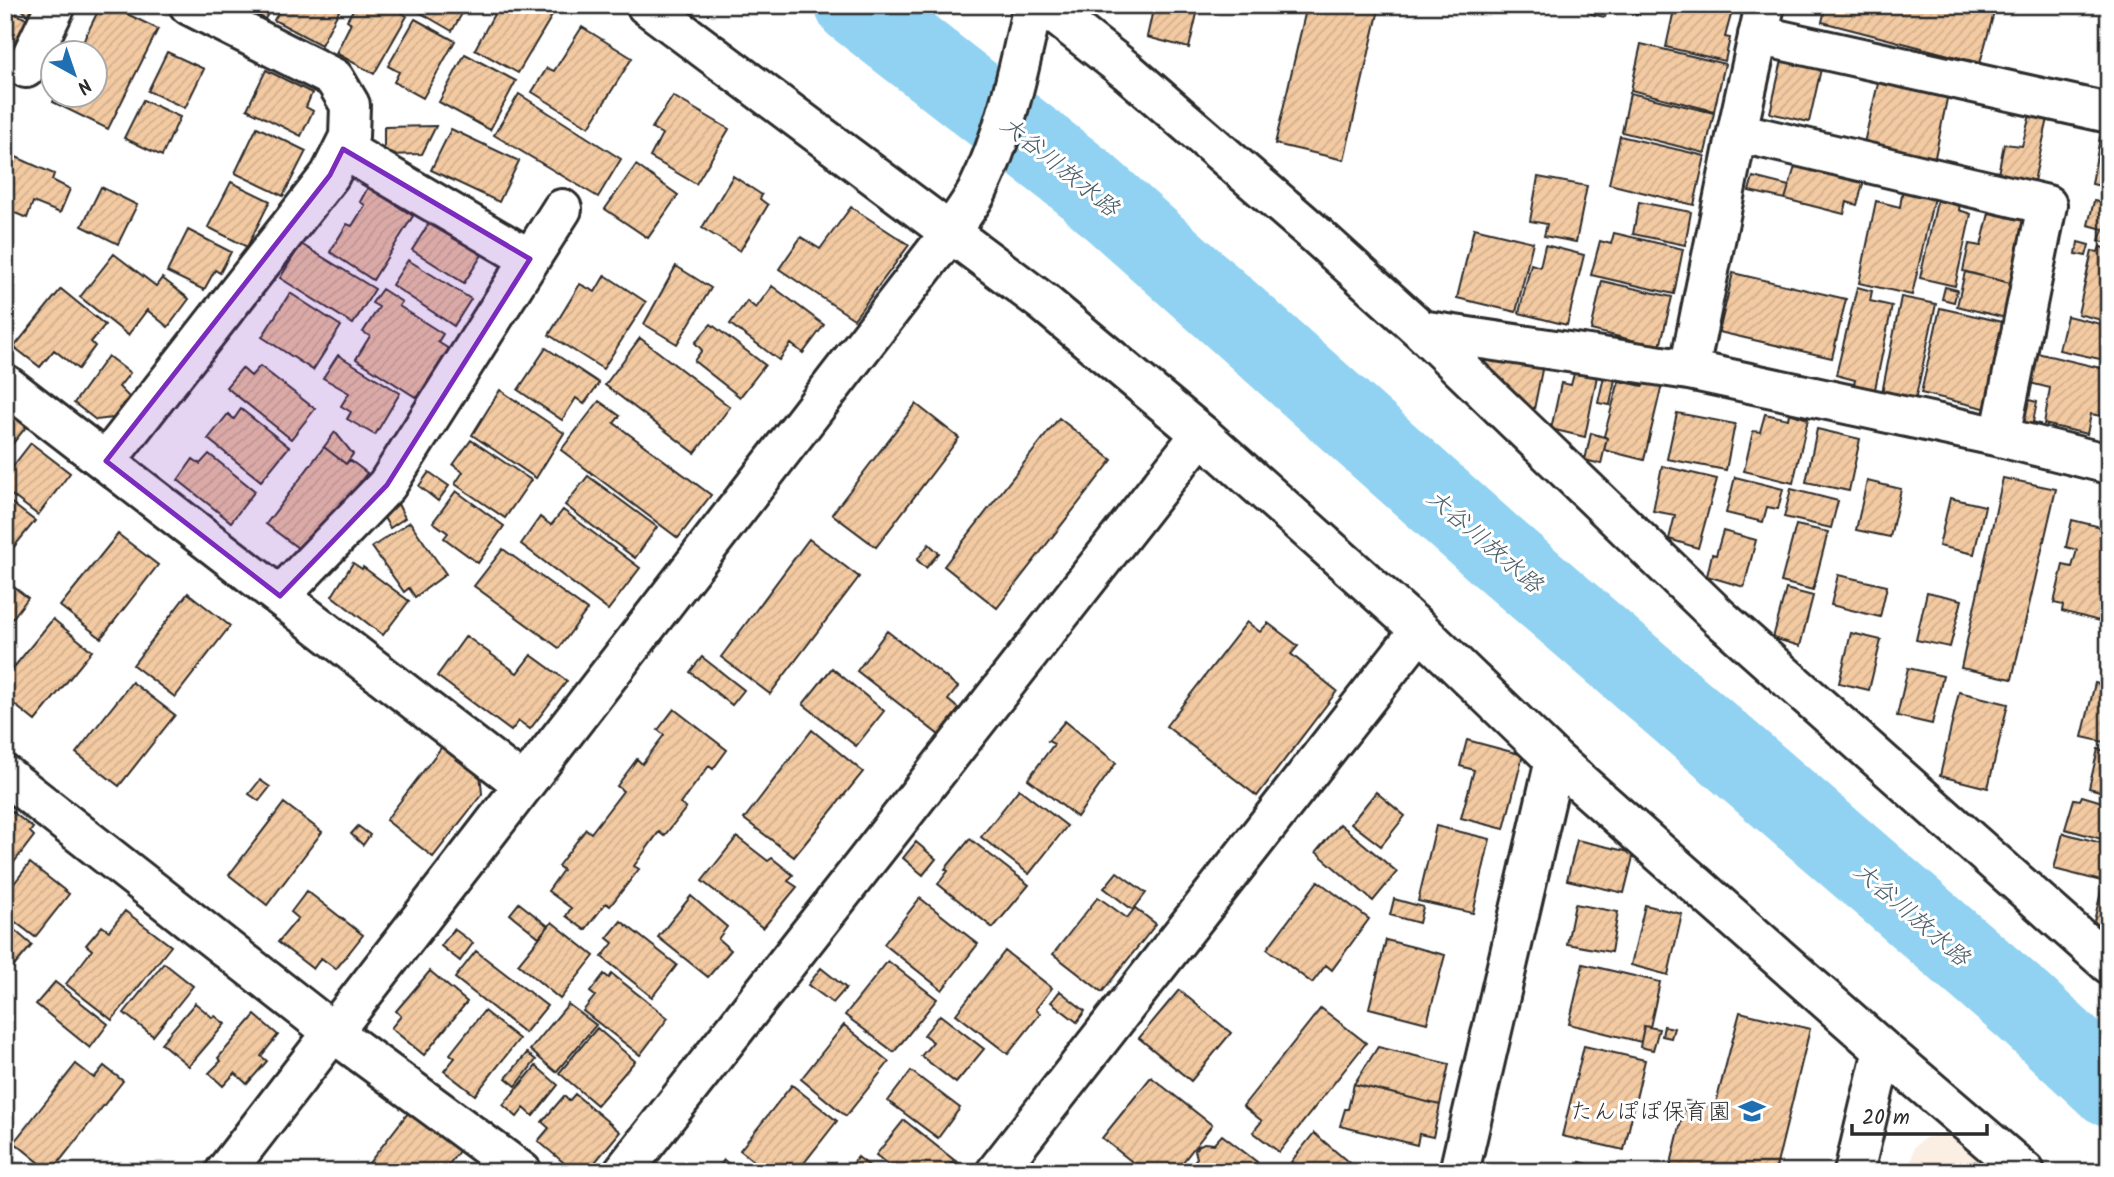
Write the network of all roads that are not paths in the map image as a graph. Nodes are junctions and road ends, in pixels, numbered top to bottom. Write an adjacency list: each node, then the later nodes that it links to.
1 (56, 5): 7 (street)
2 (189, 5): 10 (street)
3 (646, 5): 12 (street)
4 (1033, 5): 12 (street)
5 (1043, 5): 14 (street)
6 (1761, 20): 8 (street); 9 (street)
7 (26, 68)
8 (2109, 113)
9 (1737, 132): 15 (street); 18 (street)
10 (343, 149): 13 (street); 19 (street)
11 (562, 209): 13 (street)
12 (950, 233): 17 (street); 25 (street)
13 (530, 259): 21 (street)
14 (1421, 330): 15 (street); 26 (street)
15 (1689, 370): 18 (street)
16 (5, 384): 19 (street)
17 (1201, 434): 22 (street); 32 (street)
18 (2000, 437): 20 (street)
19 (106, 461): 21 (street)
20 (2109, 464)
21 (280, 596): 25 (street)
22 (1420, 630): 23 (street); 29 (street)
23 (1555, 760): 28 (street); 33 (street)
24 (5, 775): 27 (street)
25 (524, 785): 27 (street)
26 (2109, 964)
27 (334, 1032): 30 (street); 31 (street)
28 (1883, 1050): 34 (street); 35 (street)
29 (1012, 1166)
30 (225, 1172)
31 (522, 1172)
32 (622, 1172)
33 (1459, 1172)
34 (1854, 1172)
35 (2025, 1172)

